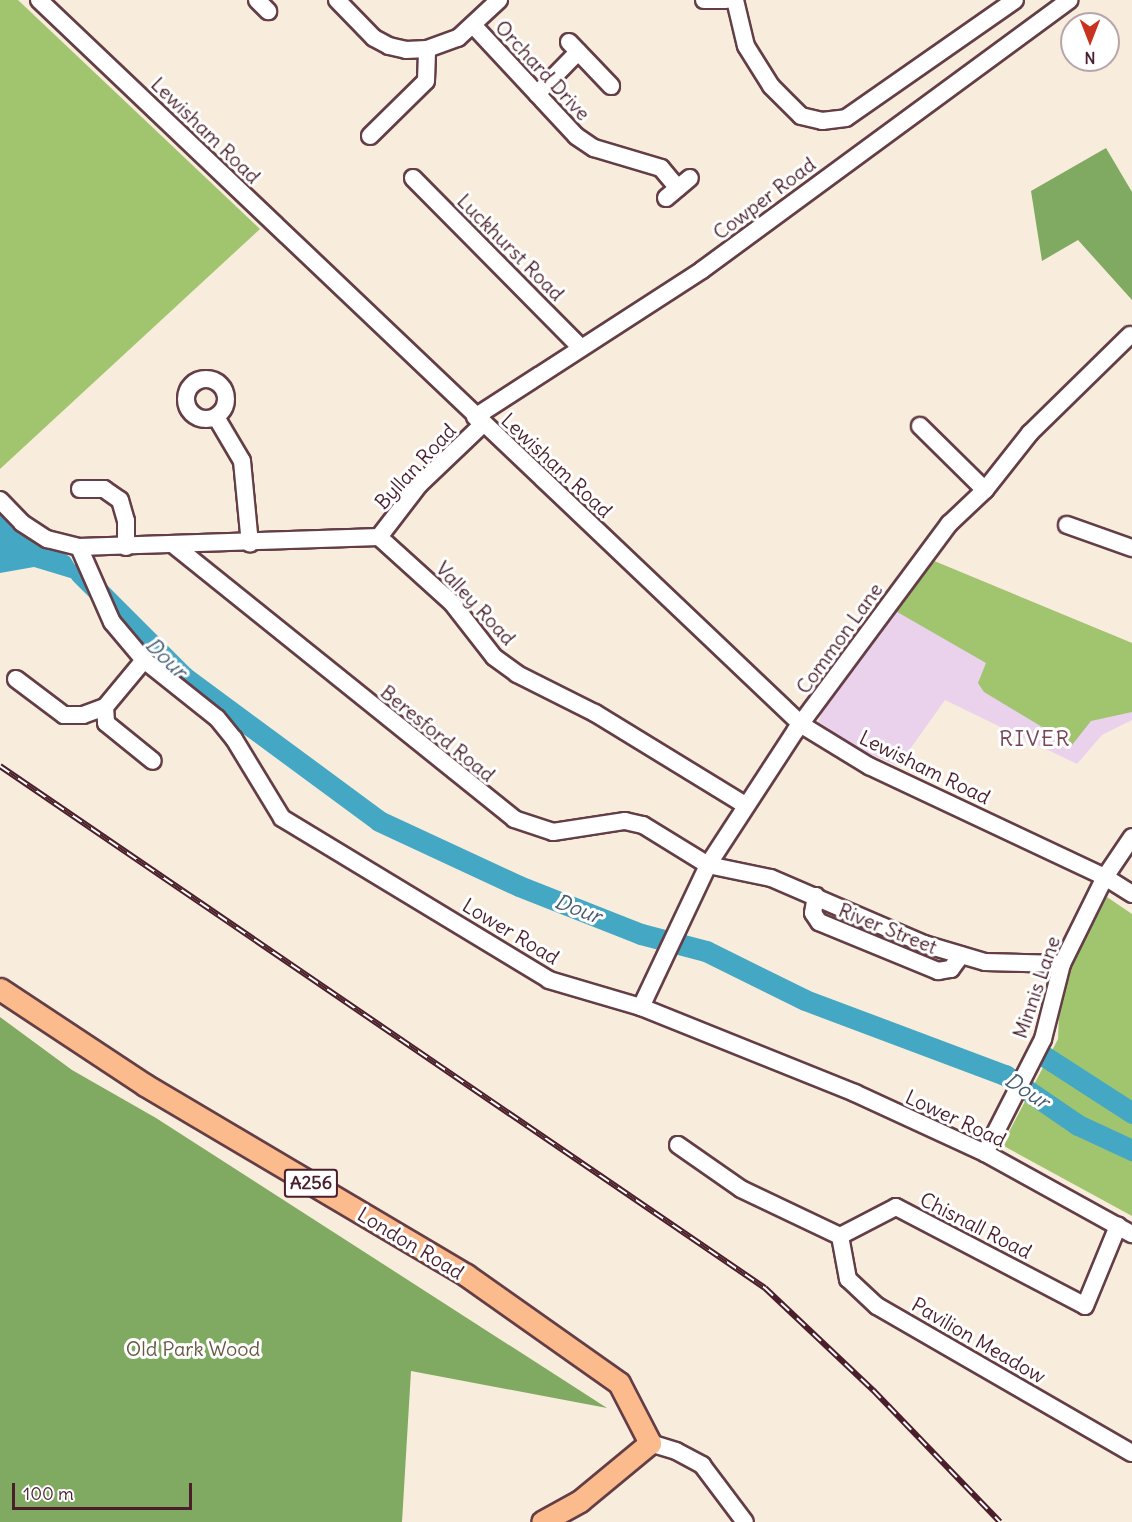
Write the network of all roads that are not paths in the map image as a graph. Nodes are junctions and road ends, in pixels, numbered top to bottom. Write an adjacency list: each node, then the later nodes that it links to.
1 (39, 0): 19 (street, Lewisham Road)
2 (337, 0): 10 (street)
3 (499, 0): 9 (street)
4 (704, 0): 5 (street)
5 (726, 0)
6 (735, 0): 7 (street)
7 (1015, 0)
8 (1069, 0): 17 (street, Cowper Road)
9 (473, 25): 10 (street); 12 (street, Orchard Drive)
10 (427, 49): 13 (street)
11 (611, 86): 12 (street)
12 (537, 94): 15 (street, Orchard Drive)
13 (370, 136)
14 (413, 178): 17 (street, Luckhurst Road)
15 (678, 188)
16 (1130, 335): 22 (street, Common Lane)
17 (579, 346): 19 (street, Cowper Road)
18 (216, 417): 26 (street)
19 (479, 420): 25 (street, Byllan Road); 34 (street, Lewisham Road)
20 (920, 426): 22 (street)
21 (80, 489): 29 (street)
22 (985, 490): 34 (street, Common Lane)
23 (0, 500): 28 (street)
24 (1067, 525): 30 (street)
25 (379, 537): 26 (street); 36 (street, Valley Road)
26 (250, 544): 27 (street)
27 (175, 546): 29 (street); 38 (street, Beresford Road)
28 (79, 547): 29 (street); 31 (street, Lower Road)
29 (126, 547)
30 (1132, 548)
31 (144, 660): 33 (street); 45 (street, Lower Road)
32 (16, 679): 33 (street)
33 (105, 707): 35 (street)
34 (802, 725): 36 (street, Common Lane); 39 (street, Lewisham Road)
35 (153, 761)
36 (745, 805): 38 (street, Common Lane)
37 (1132, 837): 39 (street, Minnis Lane)
38 (708, 865): 41 (street, River Street); 45 (street, Common Lane)
39 (1105, 877): 40 (street, Lewisham Road); 43 (street, Minnis Lane)
40 (1132, 894)
41 (816, 896): 42 (street, River Street); 42 (street, River Street)
42 (961, 955): 43 (street, River Street)
43 (1062, 964): 47 (street, Minnis Lane)
44 (0, 989): 50 (main road, London Road / A256)
45 (641, 1007): 47 (street, Lower Road)
46 (678, 1145): 49 (street)
47 (985, 1153): 48 (street, Lower Road)
48 (1125, 1230): 49 (street, Chisnall Road)
49 (840, 1236): 51 (street, Pavilion Meadow)
50 (650, 1443): 52 (main road); 53 (street)
51 (1132, 1453)
52 (542, 1522)
53 (745, 1522)

